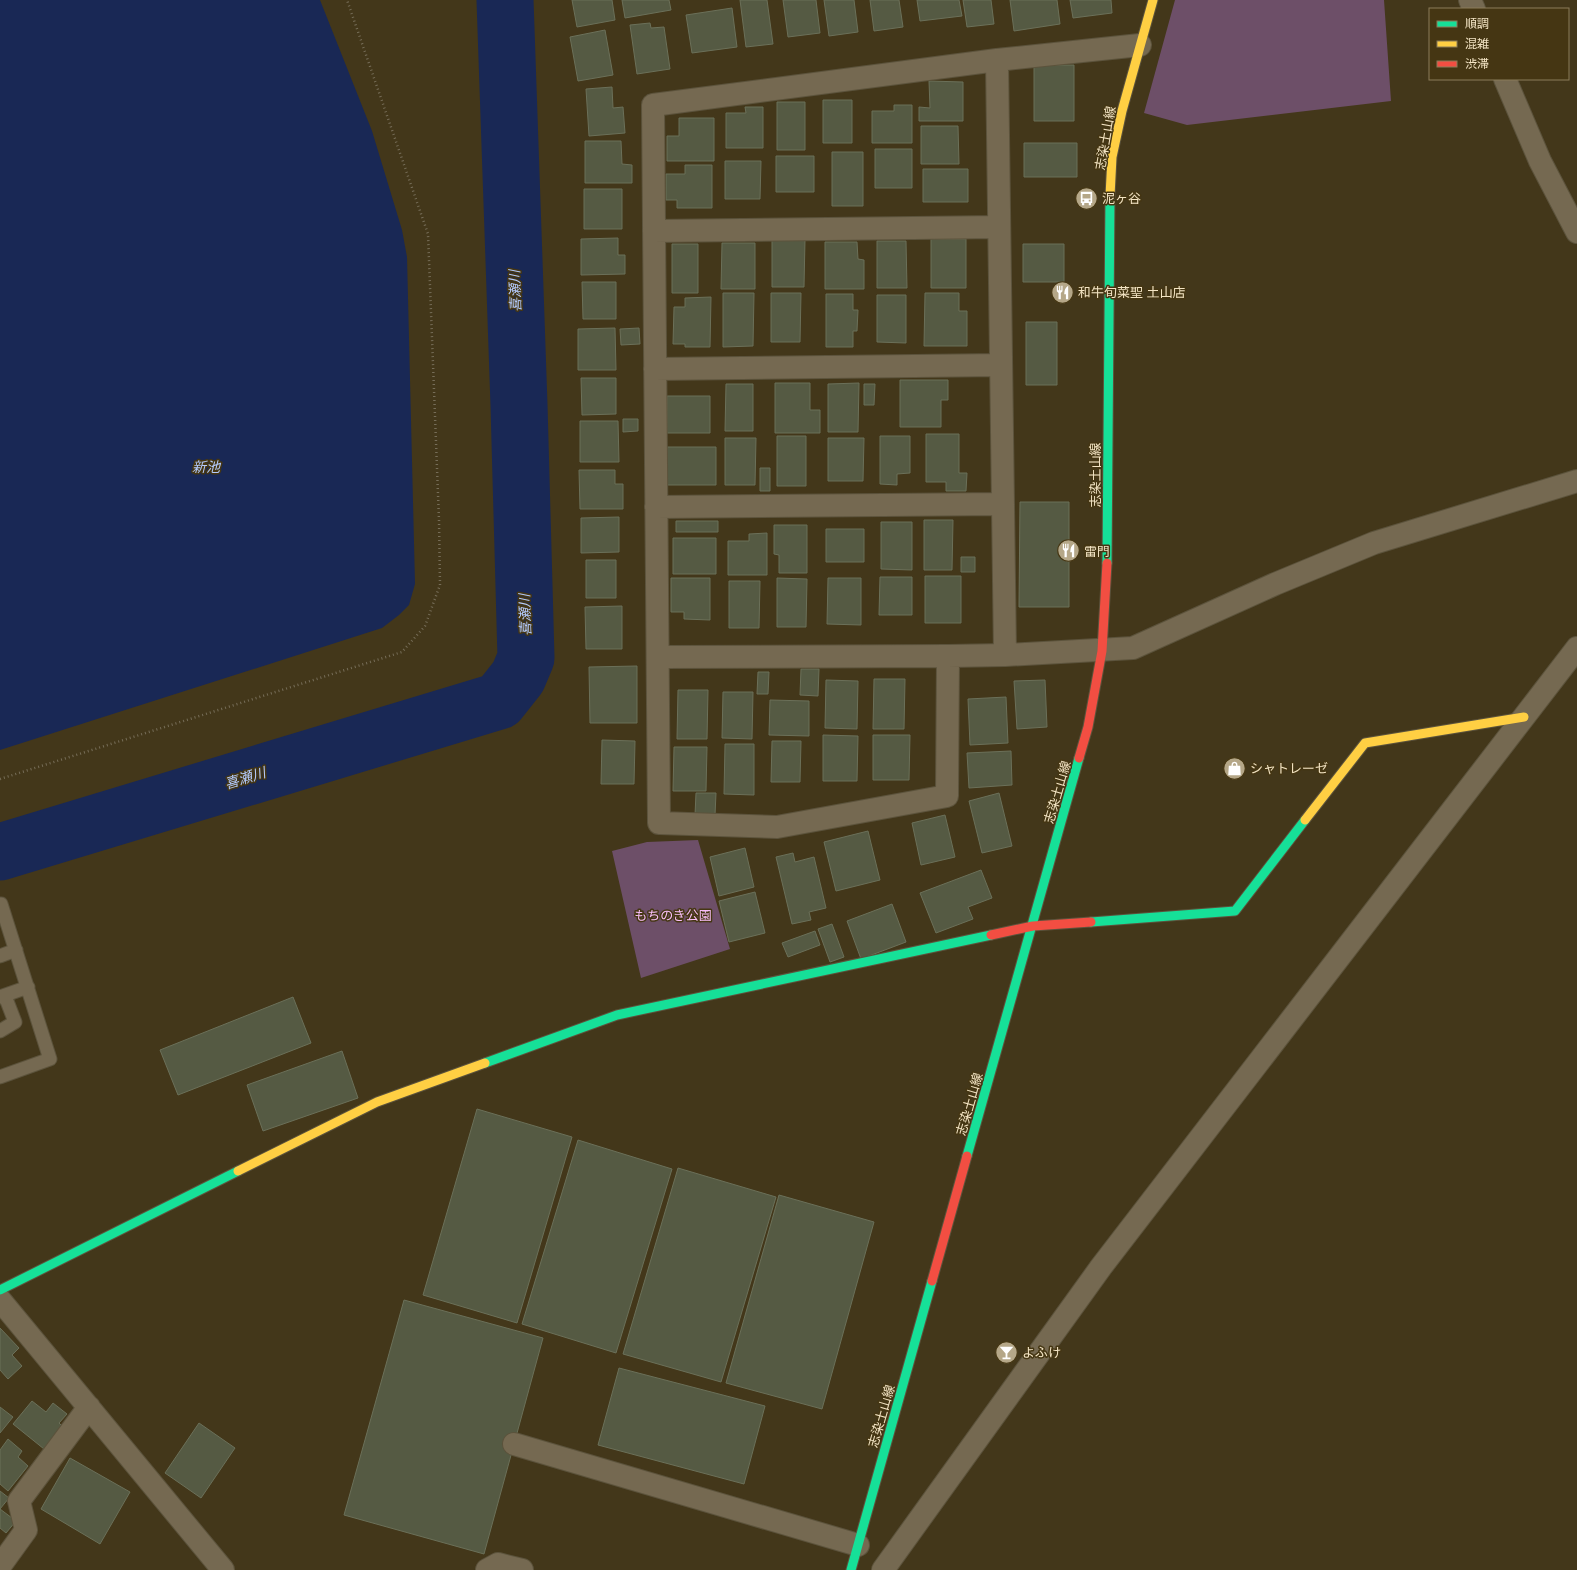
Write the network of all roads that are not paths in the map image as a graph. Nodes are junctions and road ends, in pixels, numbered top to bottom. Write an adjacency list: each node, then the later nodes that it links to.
1 (1153, 0): 2 (street, 志染土山線)
2 (1140, 45): 3 (street); 14 (street, 志染土山線)
3 (997, 60): 5 (street); 6 (street)
4 (1504, 80): 7 (street)
5 (999, 227): 6 (street); 8 (street)
6 (654, 231): 9 (street)
7 (1577, 232)
8 (1001, 365): 9 (street); 11 (street)
9 (655, 369): 12 (street)
10 (1577, 481): 14 (street)
11 (1003, 504): 12 (street); 15 (street)
12 (656, 507): 17 (street)
13 (1577, 648): 18 (street)
14 (1102, 651): 15 (street); 20 (street, 志染土山線)
15 (1005, 655): 16 (street)
16 (948, 656): 17 (street); 17 (street)
17 (658, 657)
18 (1524, 717): 20 (street); 37 (street)
19 (0, 904): 21 (lane)
20 (1033, 926): 27 (street); 31 (street, 志染土山線)
21 (16, 950): 22 (lane); 23 (lane)
22 (0, 956)
23 (28, 987): 24 (lane); 26 (lane)
24 (2, 996): 25 (lane)
25 (0, 1031)
26 (0, 1077)
27 (0, 1290)
28 (0, 1300): 29 (street)
29 (89, 1407): 32 (street); 33 (street)
30 (514, 1444): 31 (street)
31 (858, 1545): 36 (street, 志染土山線)
32 (0, 1566)
33 (223, 1570)
34 (487, 1570): 35 (street)
35 (522, 1570)
36 (851, 1570)
37 (883, 1570)

